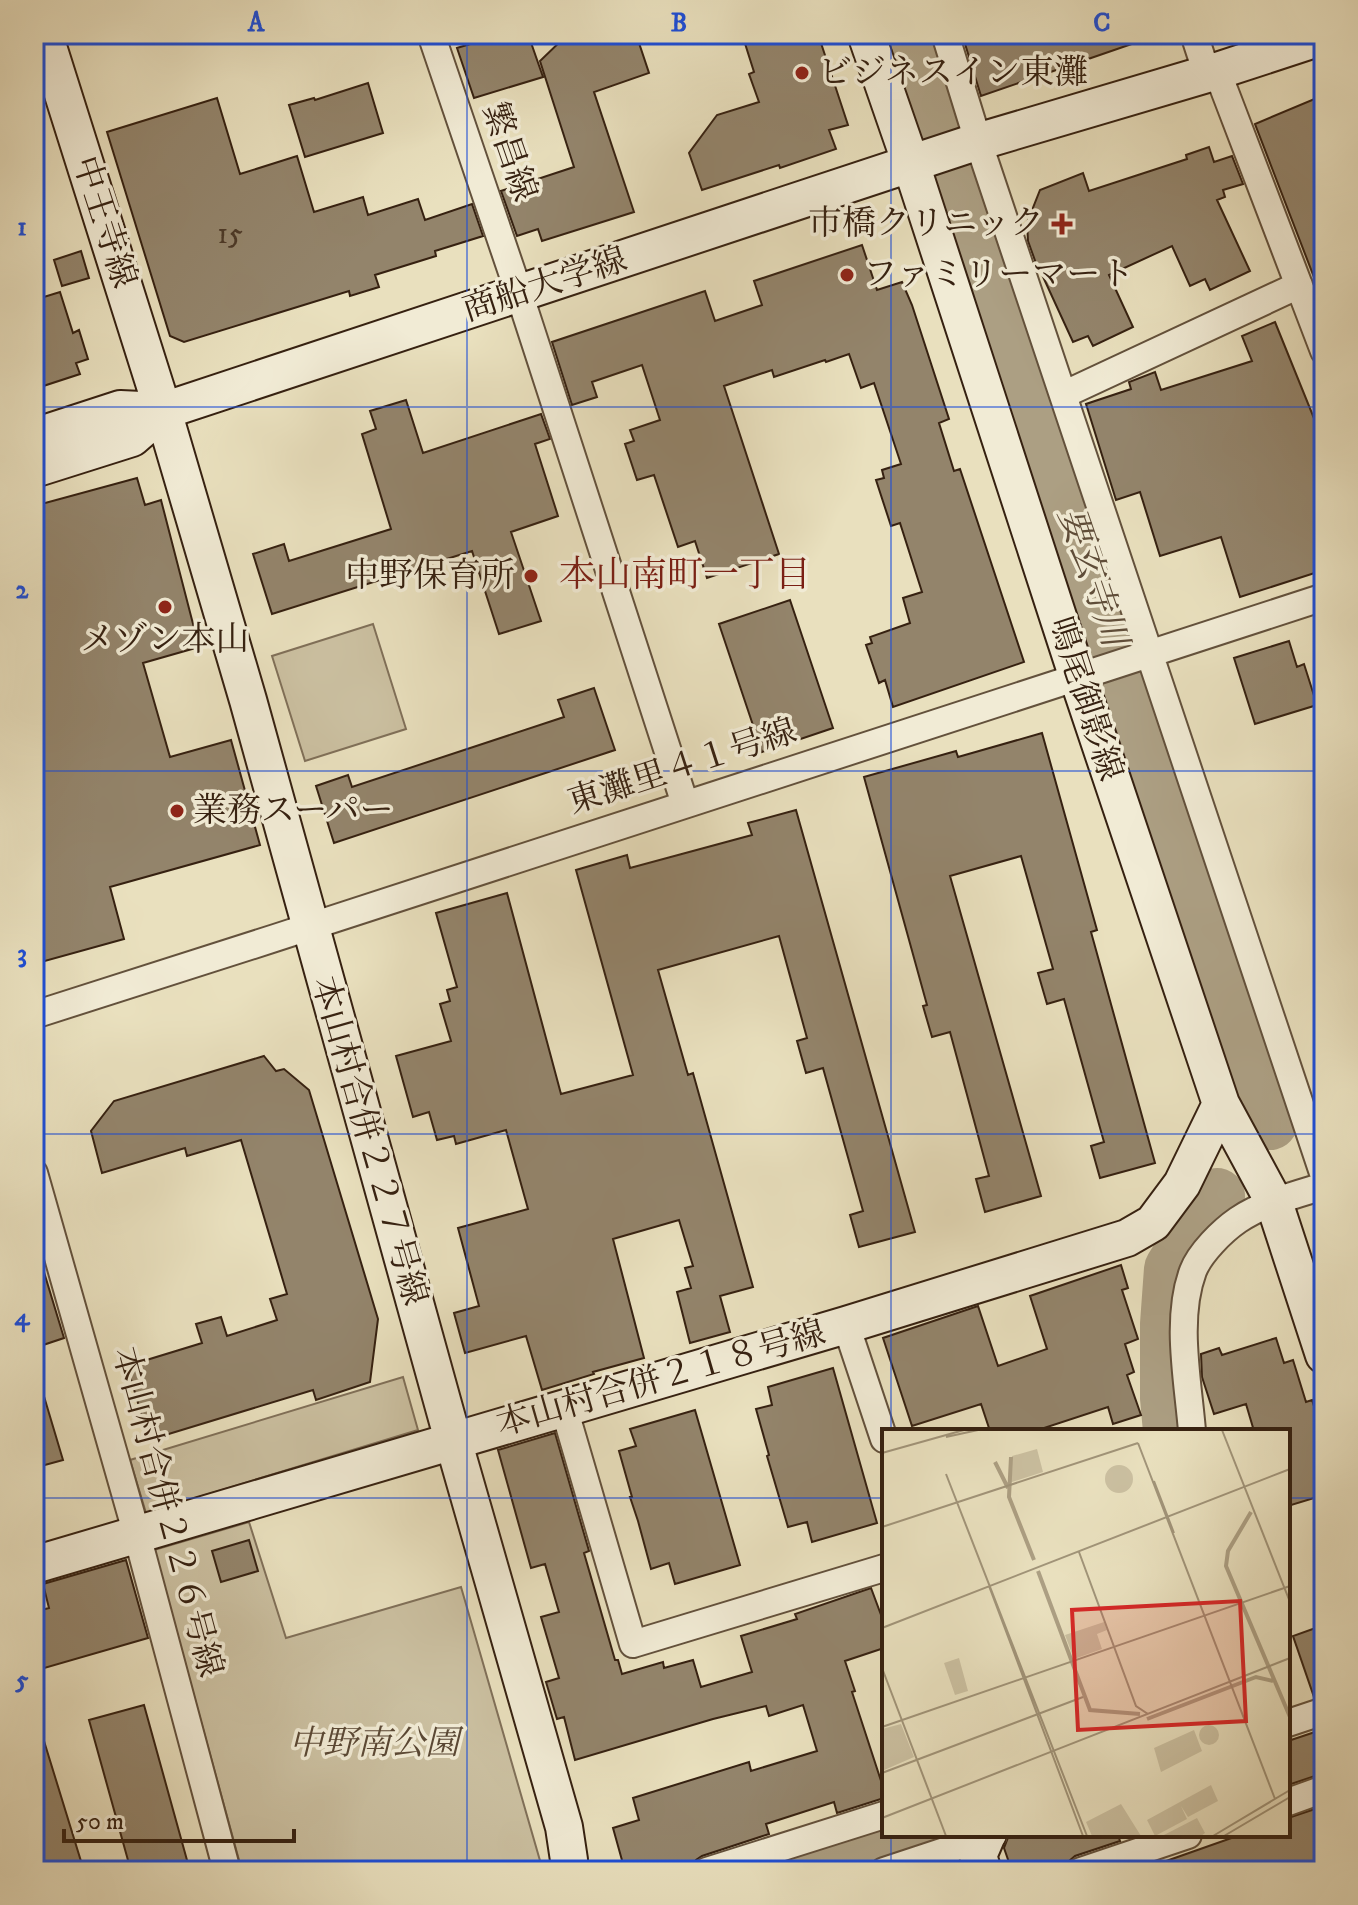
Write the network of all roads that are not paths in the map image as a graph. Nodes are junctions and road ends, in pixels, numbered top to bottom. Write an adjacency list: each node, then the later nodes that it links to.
1 (44, 34): 14 (street, 中王寺線)
2 (431, 34): 10 (street, 繁昌線)
3 (866, 34): 9 (street, 鳴尾御影線)
4 (945, 34): 8 (street)
5 (1194, 34): 7 (street)
6 (1324, 36): 7 (street)
7 (1212, 73): 8 (street); 11 (street)
8 (973, 143): 9 (street, 商船大学線); 13 (street)
9 (918, 162): 10 (street, 商船大学線); 19 (street, 鳴尾御影線)
10 (519, 293): 14 (street, 商船大学線); 20 (street, 繁昌線)
11 (1309, 293): 12 (street); 13 (street)
12 (1324, 351)
13 (1063, 395): 18 (street)
14 (163, 411): 15 (street, 商船大学線); 16 (street, 商船大学線); 21 (street, 本山村合併２２７号線)
15 (34, 437)
16 (34, 469)
17 (1324, 597): 18 (street, 東灘里４１号線)
18 (1144, 654): 19 (street, 東灘里４１号線); 25 (street)
19 (1092, 670): 20 (street, 東灘里４１号線); 23 (street, 鳴尾御影線)
20 (685, 804): 21 (street, 東灘里４１号線)
21 (310, 928): 22 (street, 東灘里４１号線); 33 (street, 本山村合併２２７号線)
22 (34, 1015)
23 (1221, 1104): 27 (street, 鳴尾御影線); 28 (street, 本山村合併２１８号線)
24 (34, 1173): 34 (street, 本山村合併２２６号線)
25 (1324, 1176)
26 (1324, 1186): 27 (street)
27 (1274, 1202): 29 (street, 鳴尾御影線); 31 (street)
28 (846, 1325): 30 (street, 本山村合併２１８号線); 32 (street)
29 (1324, 1355)
30 (564, 1408): 33 (street, 本山村合併２１８号線); 36 (street)
31 (1192, 1429)
32 (882, 1433)
33 (453, 1440): 34 (street, 本山村合併２１８号線); 45 (street, 本山村合併２２７号線)
34 (137, 1535): 35 (street, 本山村合併２１８号線); 44 (street, 本山村合併２２６号線)
35 (34, 1565)
36 (882, 1569)
37 (1324, 1711): 38 (street)
38 (1290, 1722)
39 (1324, 1789): 40 (street)
40 (1290, 1801)
41 (882, 1816): 46 (street)
42 (1182, 1837): 48 (street)
43 (987, 1845): 47 (street)
44 (227, 1871)
45 (568, 1871)
46 (707, 1871)
47 (884, 1871)
48 (1081, 1871)

